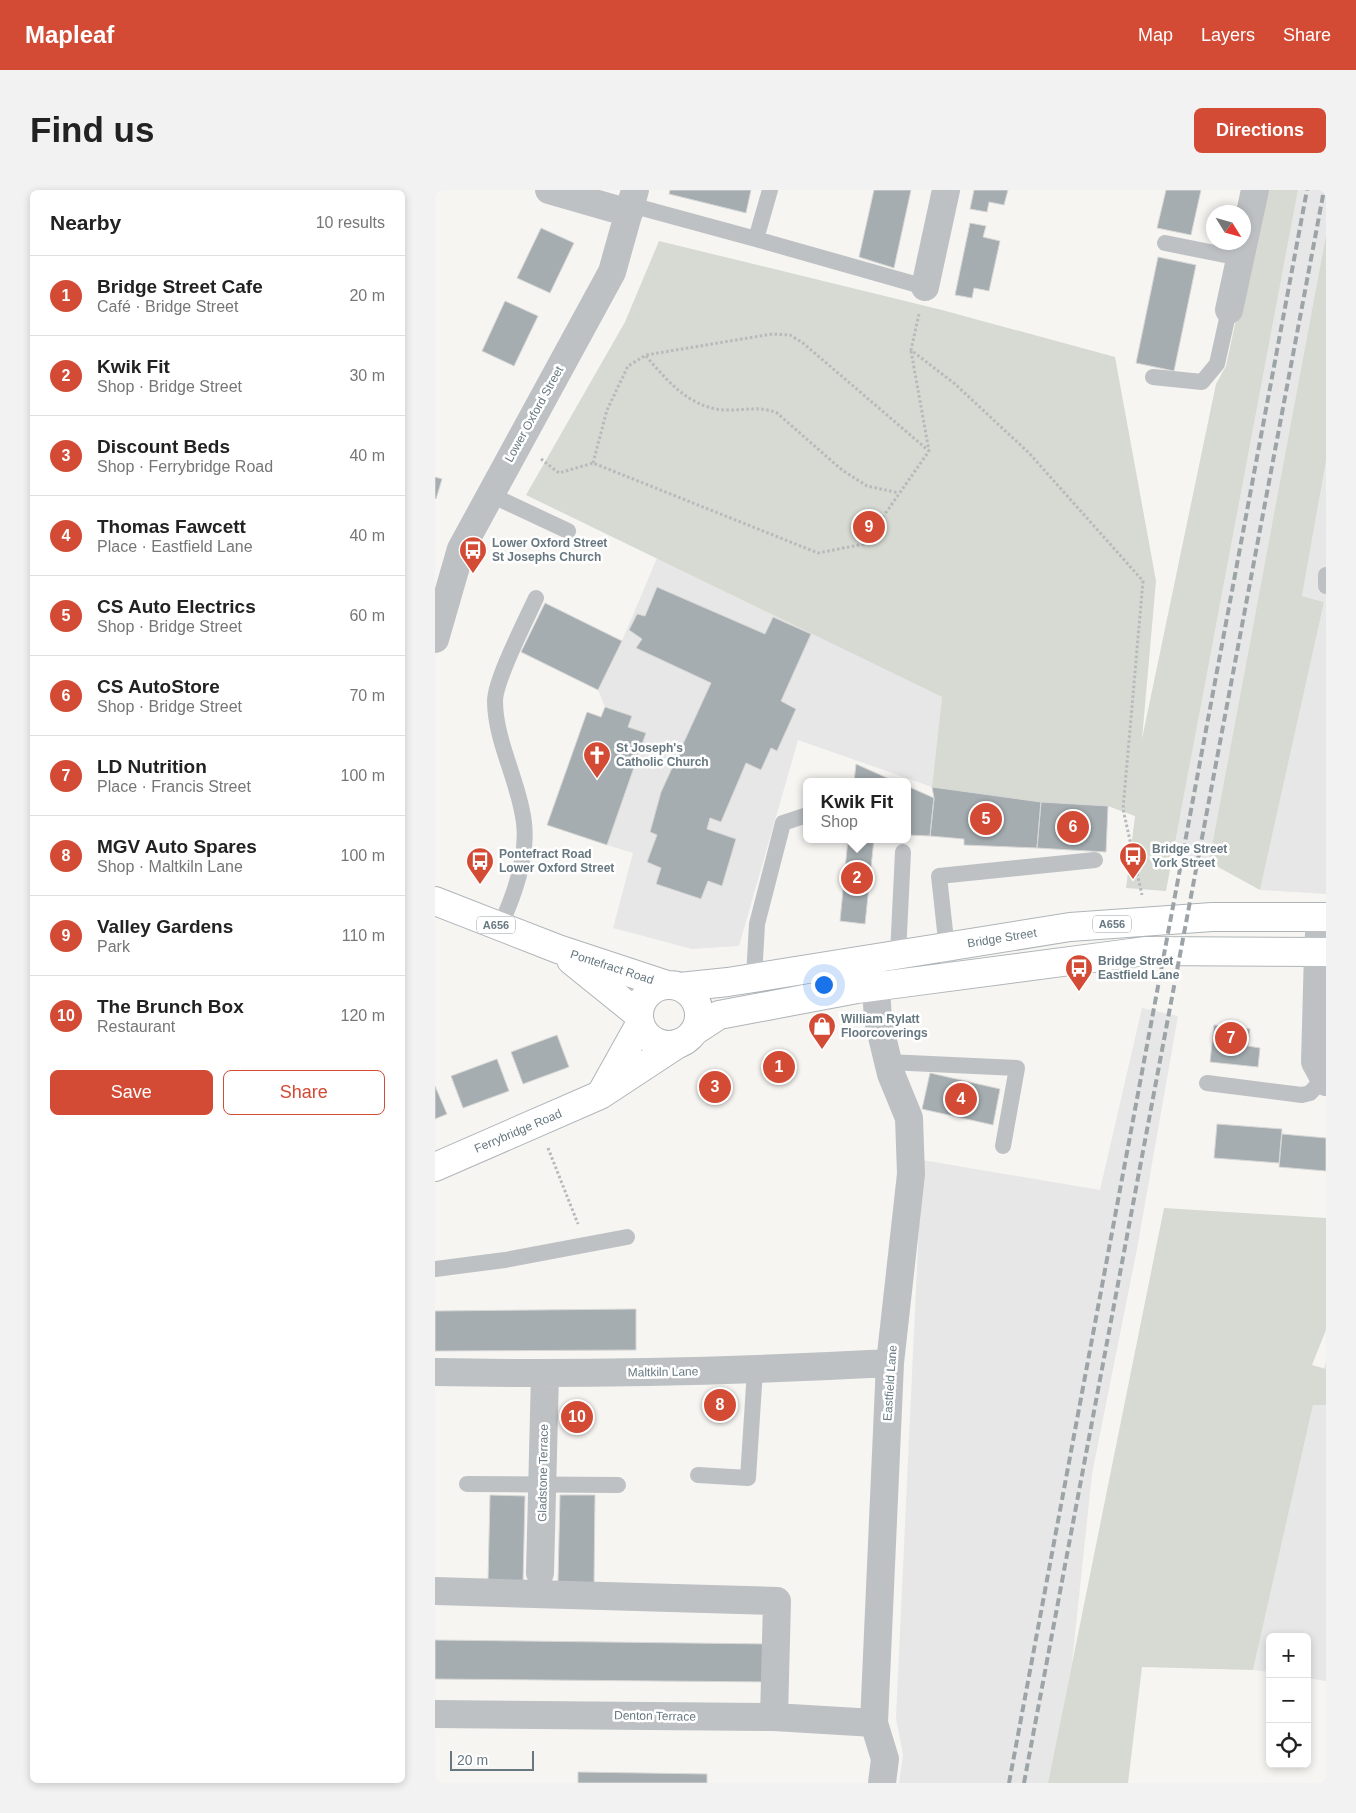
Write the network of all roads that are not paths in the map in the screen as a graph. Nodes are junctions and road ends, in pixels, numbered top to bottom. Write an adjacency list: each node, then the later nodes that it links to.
1 (549, 190): 5 (street)
2 (770, 190): 6 (lane)
3 (946, 190): 9 (street)
4 (1255, 190): 8 (street)
5 (632, 203): 6 (lane); 12 (street, Lower Oxford Street)
6 (756, 239): 9 (lane)
7 (1165, 243): 8 (lane)
8 (1240, 258): 10 (street)
9 (925, 287)
10 (1229, 310): 11 (lane)
11 (1153, 377)
12 (491, 495): 13 (lane); 17 (street, Lower Oxford Street)
13 (569, 531)
14 (1326, 575): 15 (lane)
15 (1326, 586)
16 (536, 598): 24 (lane)
17 (435, 639)
18 (803, 816): 30 (lane)
19 (903, 852): 28 (lane)
20 (1095, 860): 26 (lane)
21 (435, 901): 24 (main road, Pontefract Road / A656)
22 (1279, 916): 23 (main road, Bridge Street / A656); 25 (street); 26 (main road, Bridge Street / A656)
23 (1326, 916)
24 (500, 926): 27 (main road, Pontefract Road / A656)
25 (1323, 944): 31 (main road); 37 (street)
26 (947, 946): 28 (main road, Bridge Street / A656); 31 (lane)
27 (558, 949): 32 (main road, Pontefract Road / A656); 34 (main road, Pontefract Road / A656)
28 (898, 954): 29 (main road, Bridge Street / A656); 33 (street)
29 (841, 963): 30 (main road, Bridge Street / A656); 33 (street)
30 (754, 977): 32 (main road, Bridge Street / A656)
31 (950, 977): 33 (main road)
32 (674, 986): 34 (main road, A656); 35 (main road, A656)
33 (875, 987): 35 (main road); 36 (street, Eastfield Lane)
34 (640, 1019): 35 (main road, A656); 39 (main road)
35 (687, 1037): 39 (main road, Ferrybridge Road)
36 (888, 1062): 40 (lane); 44 (street, Eastfield Lane)
37 (1324, 1080): 38 (lane)
38 (1207, 1083)
39 (601, 1095): 41 (main road, Ferrybridge Road)
40 (1003, 1146)
41 (435, 1166)
42 (627, 1237): 43 (lane)
43 (435, 1269)
44 (890, 1364): 45 (street, Maltkiln Lane); 56 (street, Eastfield Lane)
45 (755, 1370): 47 (street, Maltkiln Lane); 48 (lane)
46 (435, 1372): 47 (street, Maltkiln Lane)
47 (545, 1374): 51 (street, Gladstone Terrace)
48 (698, 1475)
49 (467, 1484): 51 (lane)
50 (618, 1485): 51 (lane)
51 (542, 1486): 52 (street, Gladstone Terrace)
52 (541, 1573)
53 (435, 1591): 55 (street)
54 (435, 1714): 55 (street, Denton Terrace)
55 (774, 1717): 56 (street, Denton Terrace)
56 (874, 1723): 57 (street, Eastfield Lane)
57 (882, 1783)

